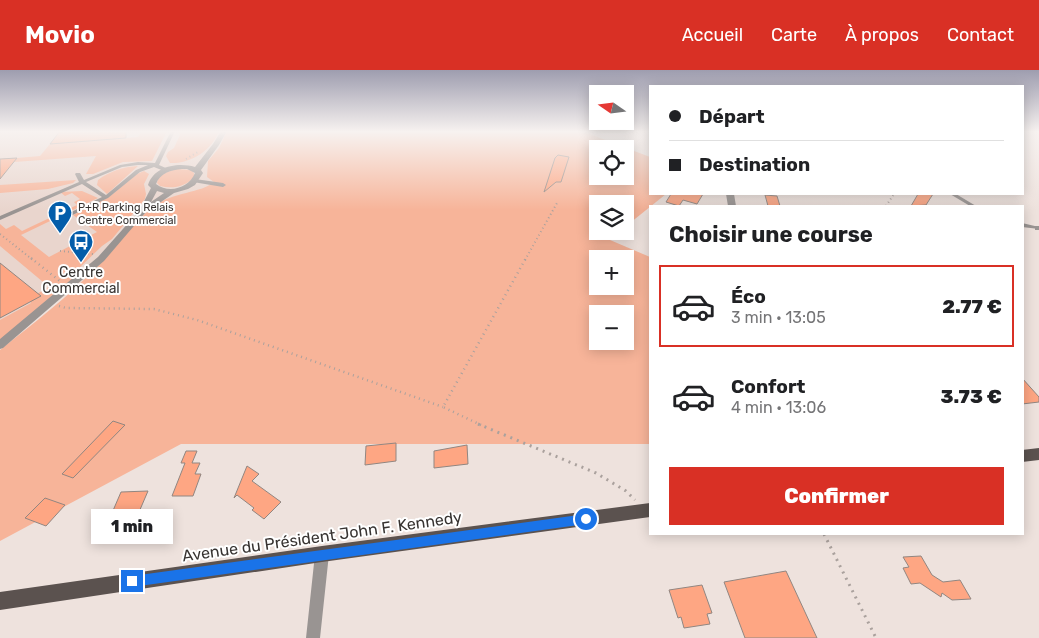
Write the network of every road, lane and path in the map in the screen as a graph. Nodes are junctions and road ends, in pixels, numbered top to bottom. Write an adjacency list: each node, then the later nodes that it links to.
1 (164, 158): 5 (lane)
2 (188, 158): 5 (path)
3 (200, 158): 6 (street)
4 (206, 158): 7 (street)
5 (161, 167): 6 (street); 10 (lane); 12 (street); 15 (lane)
6 (187, 167): 7 (street)
7 (197, 170): 9 (street)
8 (78, 174): 10 (lane)
9 (195, 181): 11 (lane); 13 (street)
10 (82, 182): 15 (lane); 19 (lane)
11 (223, 185)
12 (154, 188): 13 (street); 18 (street)
13 (174, 190): 18 (street)
14 (955, 195): 17 (lane)
15 (106, 196): 20 (lane)
16 (557, 204): 31 (path)
17 (971, 205)
18 (142, 212): 29 (street)
19 (0, 218)
20 (60, 219)
21 (1024, 225): 22 (lane)
22 (1039, 228)
23 (0, 234): 28 (path)
24 (98, 249): 26 (path)
25 (60, 251): 26 (path)
26 (93, 254): 27 (path)
27 (87, 260)
28 (64, 284)
29 (51, 303): 30 (street); 31 (path)
30 (0, 345)
31 (443, 407): 34 (path)
32 (1039, 454): 33 (main road)
33 (1024, 456)
34 (646, 511): 36 (main road, Avenue du Président John F. Kennedy)
35 (824, 535): 39 (path)
36 (322, 554): 37 (main road, Avenue du Président John F. Kennedy); 38 (street)
37 (0, 600)
38 (313, 638)
39 (876, 638)

